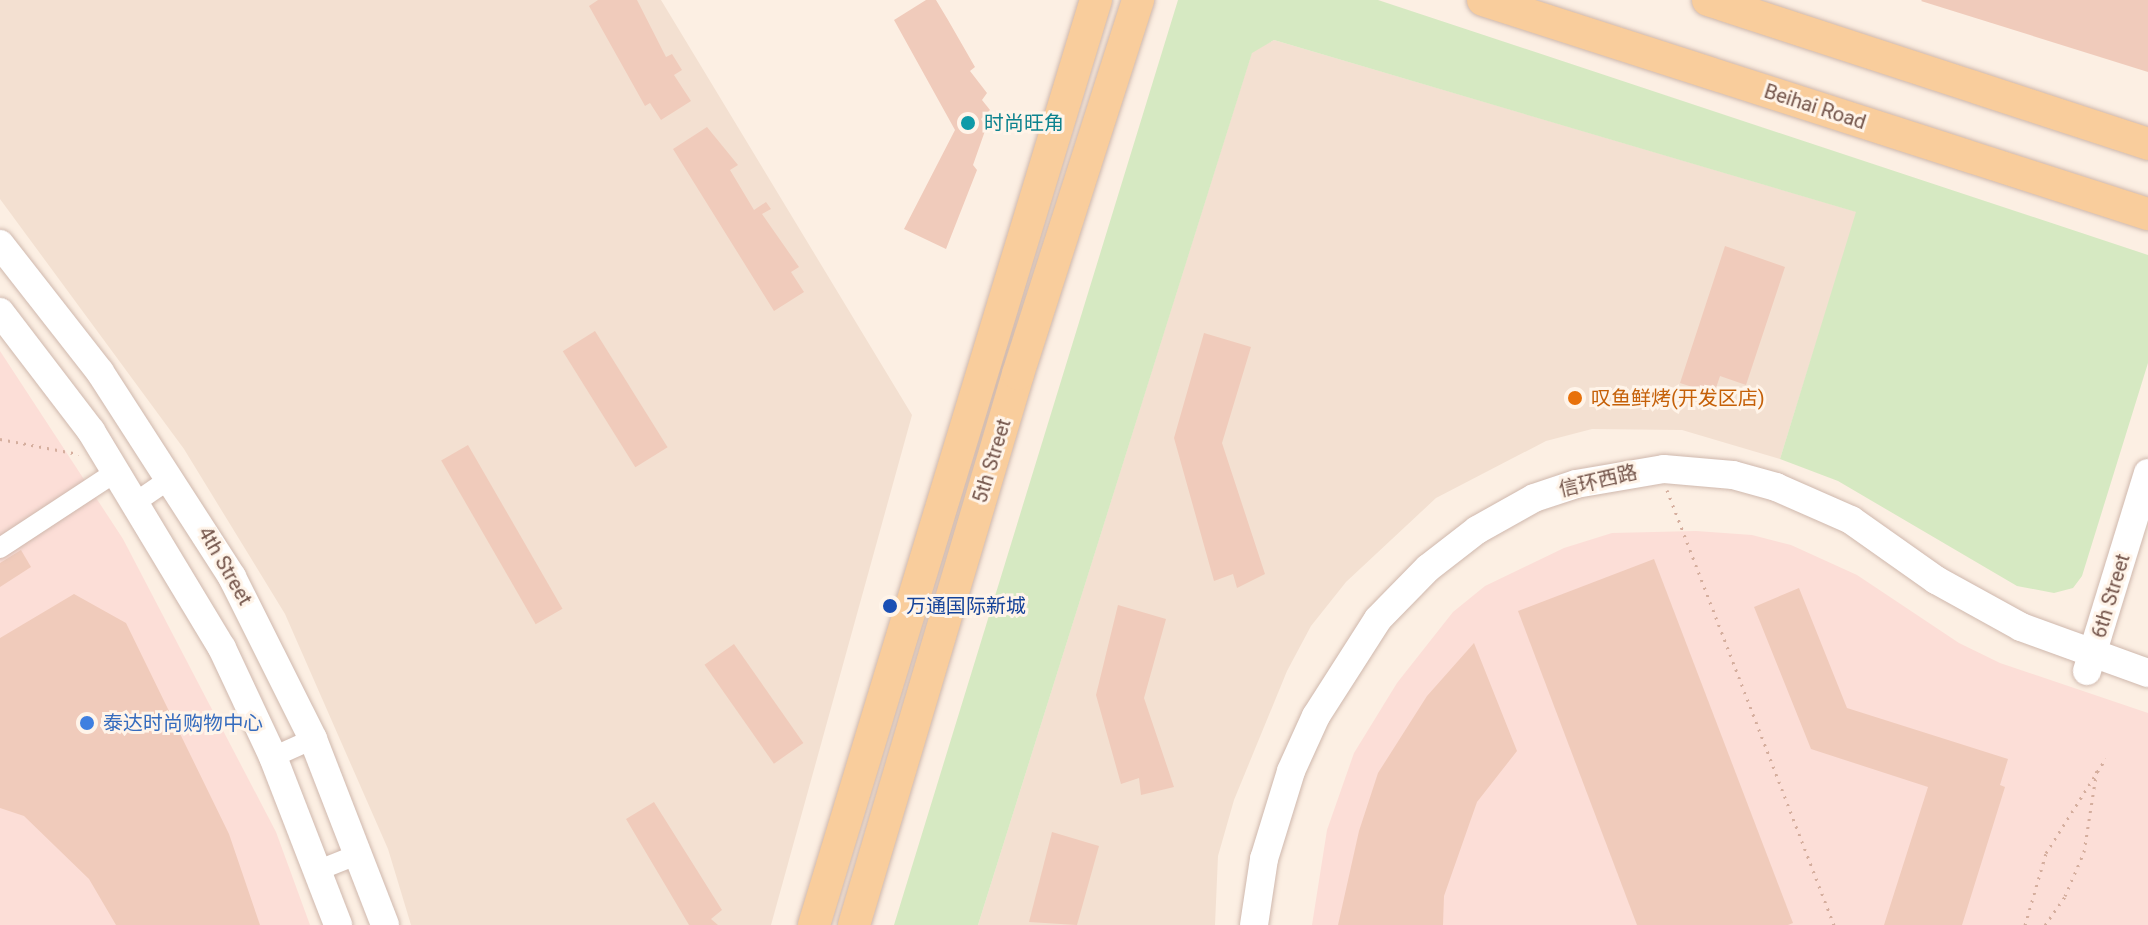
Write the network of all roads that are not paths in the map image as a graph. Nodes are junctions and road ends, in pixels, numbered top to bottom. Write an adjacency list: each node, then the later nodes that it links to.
1 (1096, 0): 22 (main road, 5th Street)
2 (1138, 0): 23 (main road, 5th Street)
3 (1483, 0): 6 (main road, Beihai Road)
4 (1708, 0): 5 (main road)
5 (2148, 144)
6 (2148, 214)
7 (0, 244): 11 (street, 4th Street)
8 (0, 312): 9 (street)
9 (114, 466): 12 (street); 13 (street)
10 (2148, 473): 14 (street, 6th Street)
11 (171, 478): 12 (street); 16 (street, 4th Street)
12 (136, 502): 17 (street)
13 (0, 548)
14 (2089, 664): 15 (street, 信环西路); 24 (street, 信环西路); 25 (street, 信环西路)
15 (2147, 680)
16 (313, 739): 17 (street); 18 (street, 4th Street)
17 (273, 757): 19 (street)
18 (359, 854): 19 (street); 21 (street, 4th Street)
19 (319, 870): 20 (street)
20 (338, 925)
21 (385, 925)
22 (814, 925)
23 (854, 925)
24 (1254, 925)
25 (1271, 925)

